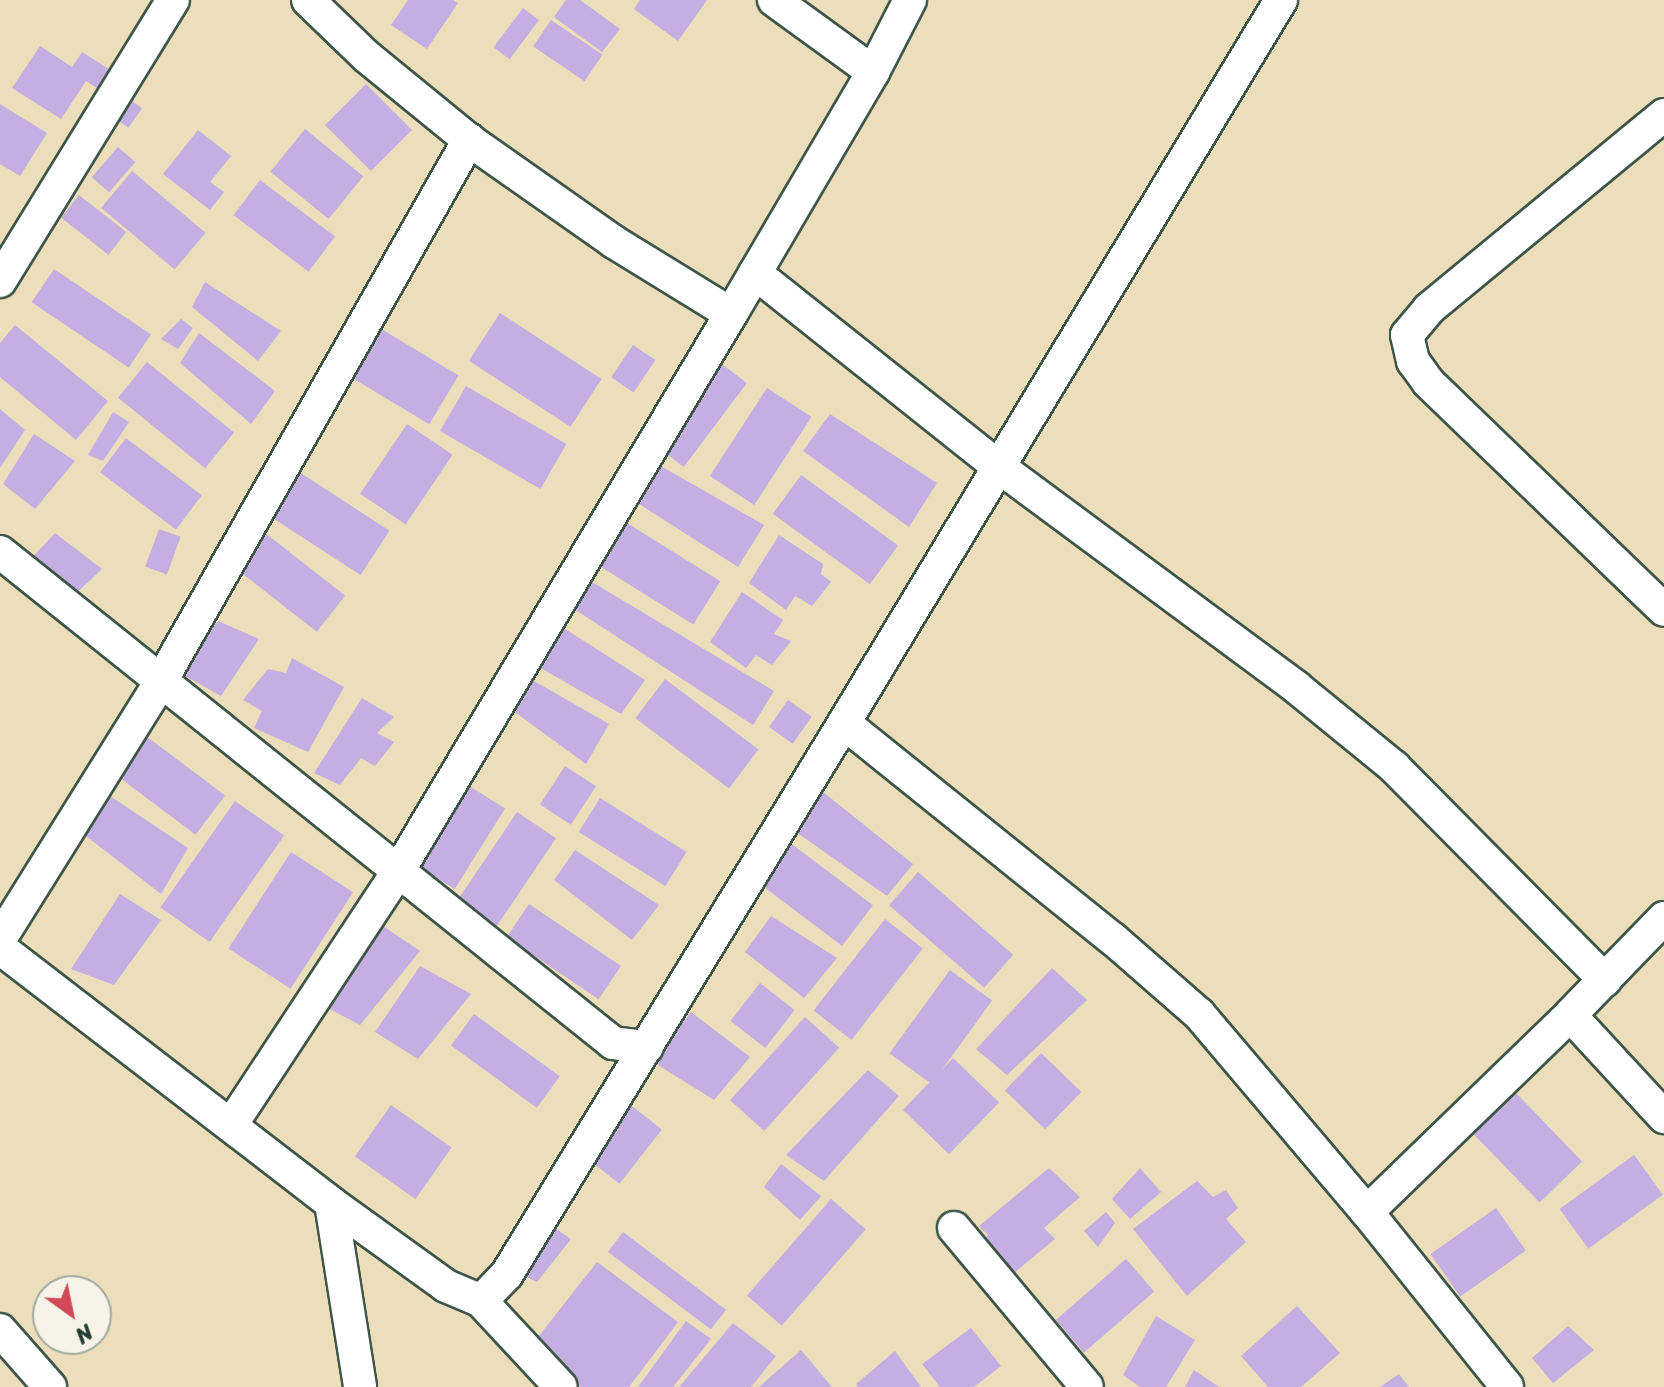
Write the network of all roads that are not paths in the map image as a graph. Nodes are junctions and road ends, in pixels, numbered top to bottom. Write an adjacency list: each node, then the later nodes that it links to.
1 (173, 0): 10 (street)
2 (308, 0): 8 (street)
3 (774, 0): 6 (street)
4 (910, 0): 6 (street)
5 (1281, 0): 12 (street)
6 (873, 72): 9 (street)
7 (1664, 115): 14 (street)
8 (469, 140): 11 (street); 15 (street)
9 (755, 273): 11 (street); 12 (street)
10 (0, 281)
11 (731, 314): 17 (street)
12 (999, 467): 16 (street); 21 (street)
13 (0, 552): 15 (street)
14 (1664, 610)
15 (161, 681): 17 (street); 19 (street)
16 (844, 723): 23 (street); 27 (street)
17 (399, 870): 23 (street); 25 (street)
18 (1664, 918): 21 (street)
19 (0, 939)
20 (0, 948): 25 (street)
21 (1605, 980): 22 (street)
22 (1570, 1015): 24 (street); 27 (street)
23 (647, 1047): 29 (street)
24 (1664, 1117)
25 (231, 1125): 26 (street)
26 (331, 1203): 29 (street); 32 (street)
27 (1367, 1212): 35 (street)
28 (954, 1228): 34 (street)
29 (481, 1301): 33 (street)
30 (0, 1330): 31 (street)
31 (50, 1387)
32 (360, 1387)
33 (561, 1387)
34 (1087, 1387)
35 (1507, 1387)

